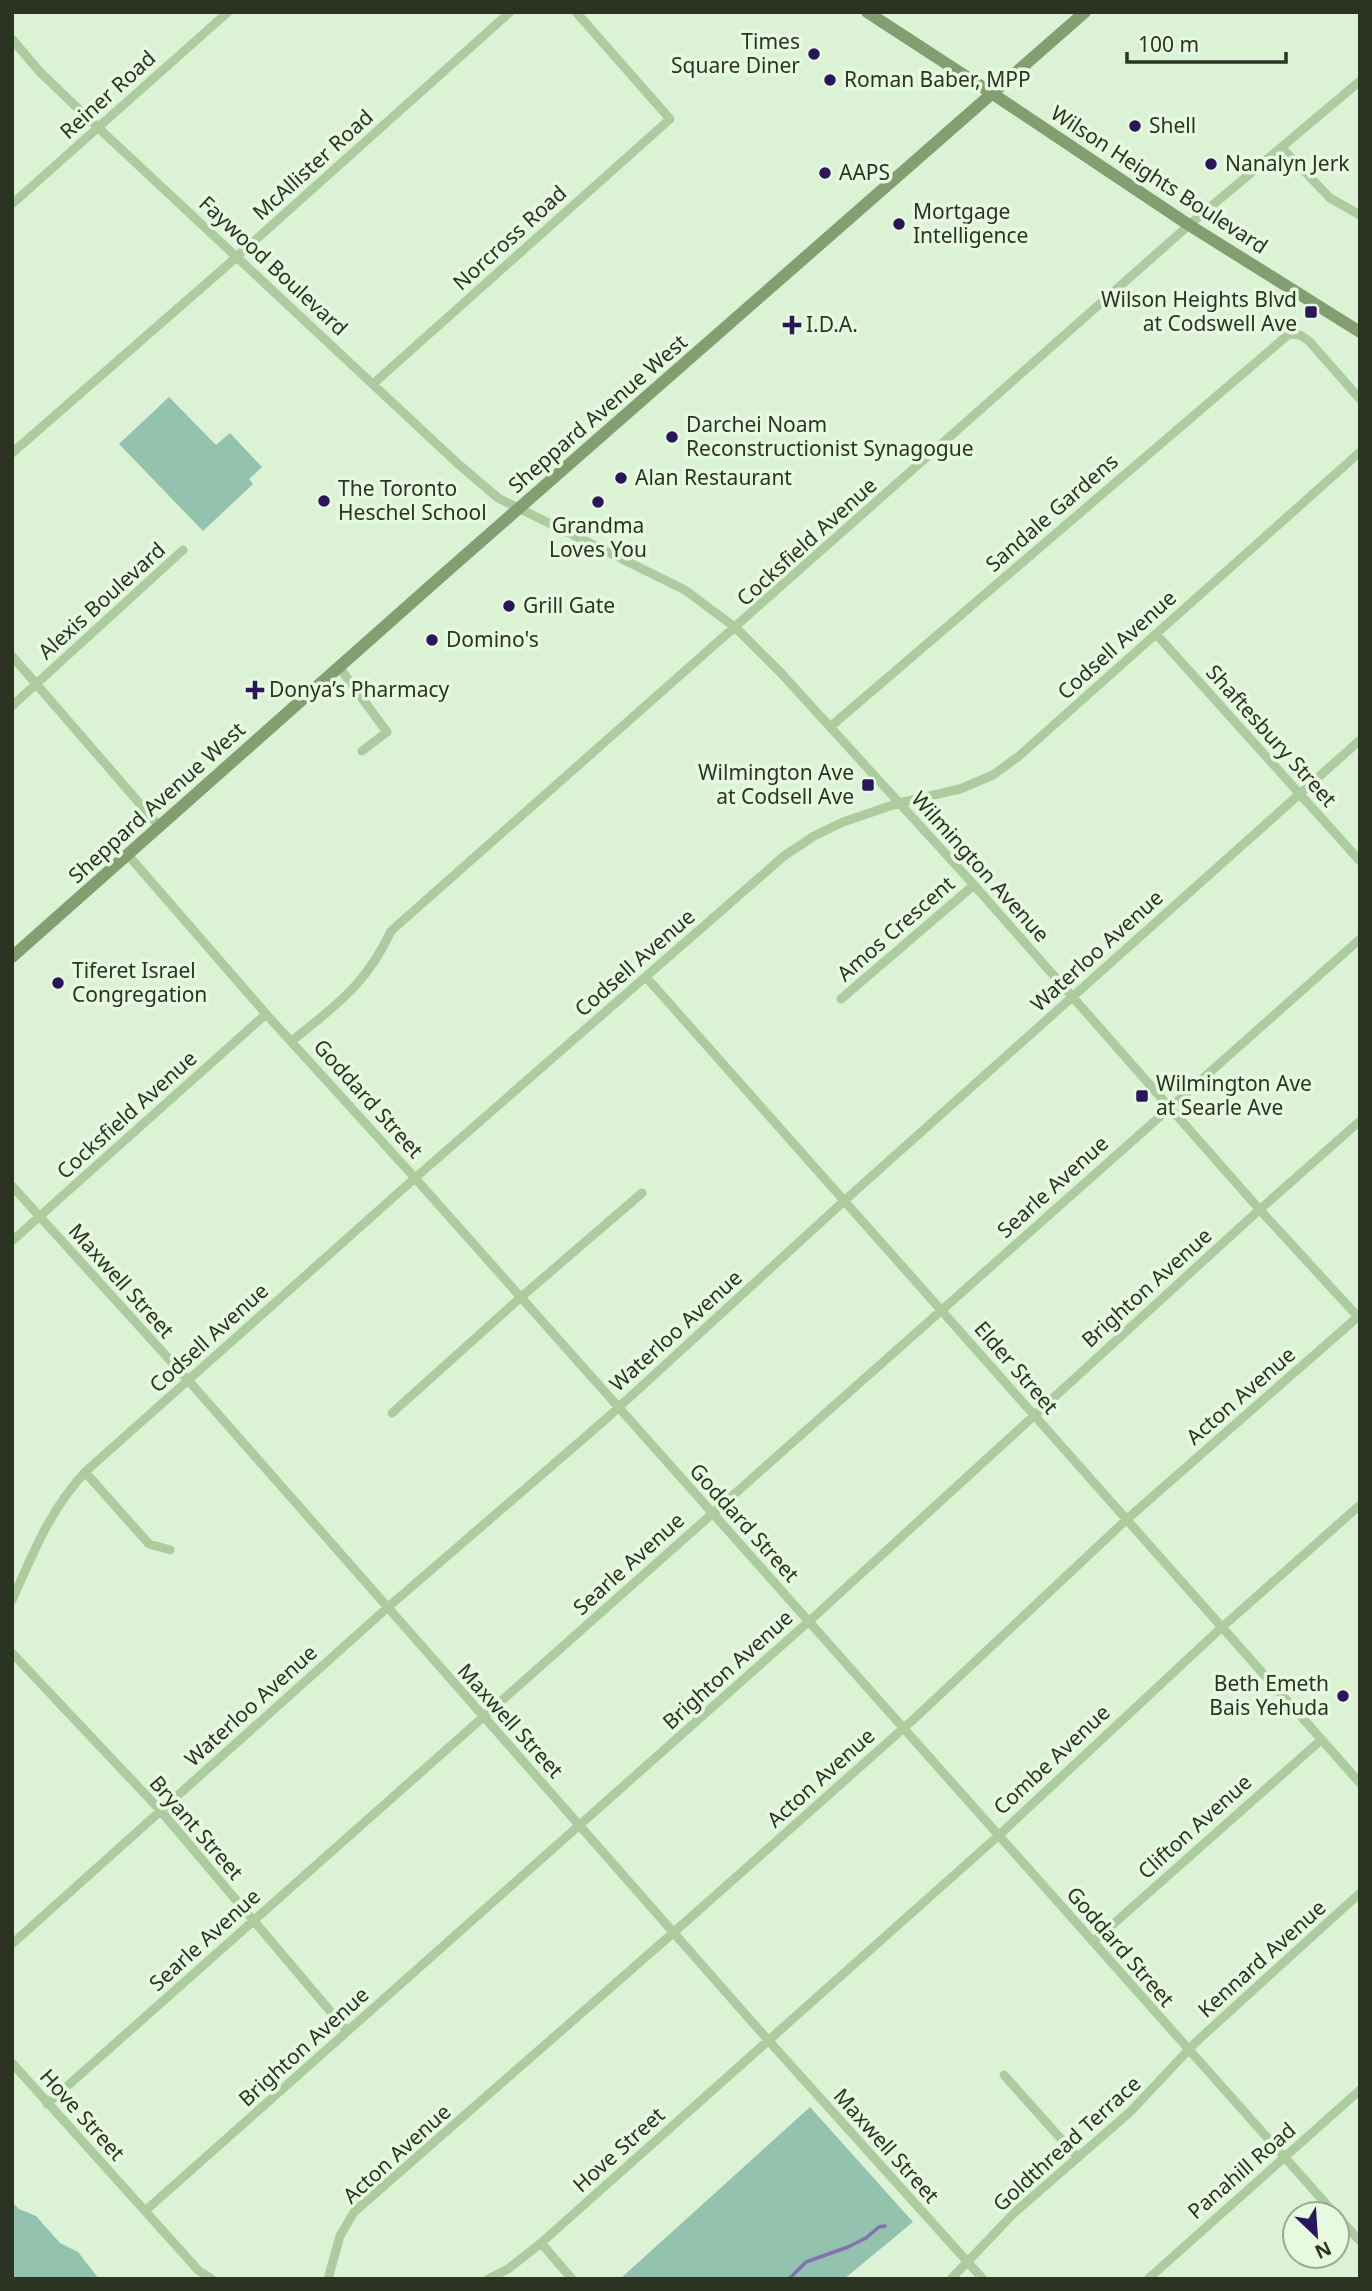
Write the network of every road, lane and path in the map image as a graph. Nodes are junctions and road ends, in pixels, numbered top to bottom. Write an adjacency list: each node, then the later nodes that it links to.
1 (228, 12): 9 (street, Reiner Road)
2 (510, 12): 14 (street, McAllister Road)
3 (576, 12): 16 (street, Norcross Road)
4 (867, 12): 8 (main road, Wilson Heights Boulevard)
5 (1085, 12): 8 (main road, Sheppard Avenue West)
6 (12, 39): 9 (street, Faywood Boulevard)
7 (1360, 81): 10 (street, Cocksfield Avenue)
8 (993, 94): 13 (main road, Wilson Heights Boulevard); 20 (main road, Sheppard Avenue West)
9 (98, 128): 11 (street, Reiner Road); 14 (street, Faywood Boulevard)
10 (1282, 148): 12 (street); 13 (street, Cocksfield Avenue)
11 (12, 204)
12 (1360, 215)
13 (1189, 225): 15 (main road, Wilson Heights Boulevard); 22 (street, Cocksfield Avenue)
14 (237, 257): 16 (street, Faywood Boulevard); 19 (street, McAllister Road)
15 (1360, 332)
16 (373, 384): 20 (street, Faywood Boulevard)
17 (1360, 399): 28 (street, Sandale Gardens)
18 (1360, 452): 23 (street, Codsell Avenue)
19 (12, 453)
20 (518, 509): 22 (street, Wilmington Avenue); 25 (main road, Sheppard Avenue West)
21 (183, 550): 26 (street, Alexis Boulevard)
22 (736, 628): 28 (street, Wilmington Avenue); 43 (street, Cocksfield Avenue)
23 (1156, 634): 31 (street, Shaftesbury Street); 32 (street, Codsell Avenue)
24 (12, 656): 26 (street)
25 (339, 667): 30 (street); 33 (main road, Sheppard Avenue West)
26 (37, 684): 27 (street, Alexis Boulevard); 33 (street)
27 (12, 706)
28 (830, 727): 32 (street, Wilmington Avenue)
29 (1360, 740): 31 (street, Waterloo Avenue)
30 (362, 751)
31 (1298, 793): 35 (street, Shaftesbury Street); 40 (street, Waterloo Avenue)
32 (899, 803): 36 (street, Wilmington Avenue); 39 (street, Codsell Avenue)
33 (160, 827): 34 (main road, Sheppard Avenue West)
34 (128, 855): 38 (main road, Sheppard Avenue West); 42 (street, Goddard Street)
35 (1360, 862)
36 (974, 885): 40 (street, Wilmington Avenue); 41 (street, Amos Crescent)
37 (1360, 939): 44 (street, Searle Avenue)
38 (12, 957)
39 (646, 978): 46 (street, Codsell Avenue); 49 (street, Elder Street)
40 (1072, 998): 44 (street, Wilmington Avenue); 49 (street, Waterloo Avenue)
41 (841, 999)
42 (266, 1014): 43 (street, Goddard Street); 51 (street, Cocksfield Avenue)
43 (292, 1041): 46 (street, Goddard Street)
44 (1170, 1107): 50 (street, Wilmington Avenue); 54 (street, Searle Avenue)
45 (1360, 1121): 50 (street, Brighton Avenue)
46 (415, 1178): 53 (street, Goddard Street); 56 (street, Codsell Avenue)
47 (12, 1186): 51 (street, Maxwell Street)
48 (642, 1193): 53 (street)
49 (844, 1201): 54 (street, Elder Street); 57 (street, Waterloo Avenue)
50 (1260, 1210): 55 (street, Wilmington Avenue); 59 (street, Brighton Avenue)
51 (39, 1217): 52 (street, Cocksfield Avenue); 56 (street, Maxwell Street)
52 (12, 1241)
53 (520, 1298): 57 (street, Goddard Street); 58 (street)
54 (942, 1310): 59 (street, Elder Street); 62 (street, Searle Avenue)
55 (1359, 1317): 63 (street, Acton Avenue)
56 (188, 1380): 60 (street, Codsell Avenue); 66 (street, Maxwell Street)
57 (618, 1408): 62 (street, Goddard Street); 66 (street, Waterloo Avenue)
58 (392, 1413)
59 (1034, 1415): 63 (street, Elder Street); 67 (street, Brighton Avenue)
60 (85, 1472): 64 (street); 65 (street, Codsell Avenue)
61 (1360, 1505): 68 (street, Combe Avenue)
62 (712, 1514): 67 (street, Goddard Street); 70 (street, Searle Avenue)
63 (1126, 1520): 68 (street, Elder Street); 71 (street, Acton Avenue)
64 (170, 1550)
65 (12, 1600)
66 (387, 1608): 70 (street, Maxwell Street); 74 (street, Waterloo Avenue)
67 (808, 1622): 71 (street, Goddard Street); 75 (street, Brighton Avenue)
68 (1221, 1628): 72 (street, Elder Street); 76 (street, Combe Avenue)
69 (12, 1653): 74 (street, Bryant Street)
70 (483, 1717): 75 (street, Maxwell Street); 78 (street, Searle Avenue)
71 (902, 1729): 76 (street, Goddard Street); 79 (street, Acton Avenue)
72 (1321, 1740): 73 (street, Elder Street); 80 (street, Clifton Avenue)
73 (1360, 1783)
74 (160, 1810): 78 (street, Bryant Street); 81 (street, Waterloo Avenue)
75 (579, 1826): 79 (street, Maxwell Street); 82 (street, Brighton Avenue)
76 (998, 1836): 80 (street, Goddard Street); 83 (street, Combe Avenue)
77 (1360, 1893): 84 (street, Kennard Avenue)
78 (253, 1921): 82 (street, Bryant Street); 88 (street, Searle Avenue)
79 (673, 1934): 83 (street, Maxwell Street); 96 (street, Acton Avenue)
80 (1093, 1942): 84 (street, Goddard Street)
81 (12, 1944)
82 (347, 2031): 92 (street, Brighton Avenue)
83 (768, 2040): 93 (street, Hove Street); 94 (street, Maxwell Street)
84 (1187, 2051): 89 (street, Goldthread Terrace); 90 (street, Goddard Street)
85 (12, 2063): 88 (street, Hove Street)
86 (1004, 2076): 89 (street)
87 (1360, 2090): 90 (street, Panahill Road)
88 (47, 2104): 92 (street, Hove Street)
89 (1078, 2158): 94 (street, Goldthread Terrace)
90 (1284, 2158): 91 (street, Goddard Street); 101 (street, Panahill Road)
91 (1322, 2200)
92 (145, 2211): 95 (street, Hove Street)
93 (541, 2243): 97 (street, Hove Street); 98 (street)
94 (968, 2263): 99 (street, Goldthread Terrace); 100 (street, Maxwell Street)
95 (212, 2279)
96 (328, 2279)
97 (488, 2279)
98 (572, 2279)
99 (951, 2279)
100 (983, 2279)
101 (1148, 2279)

